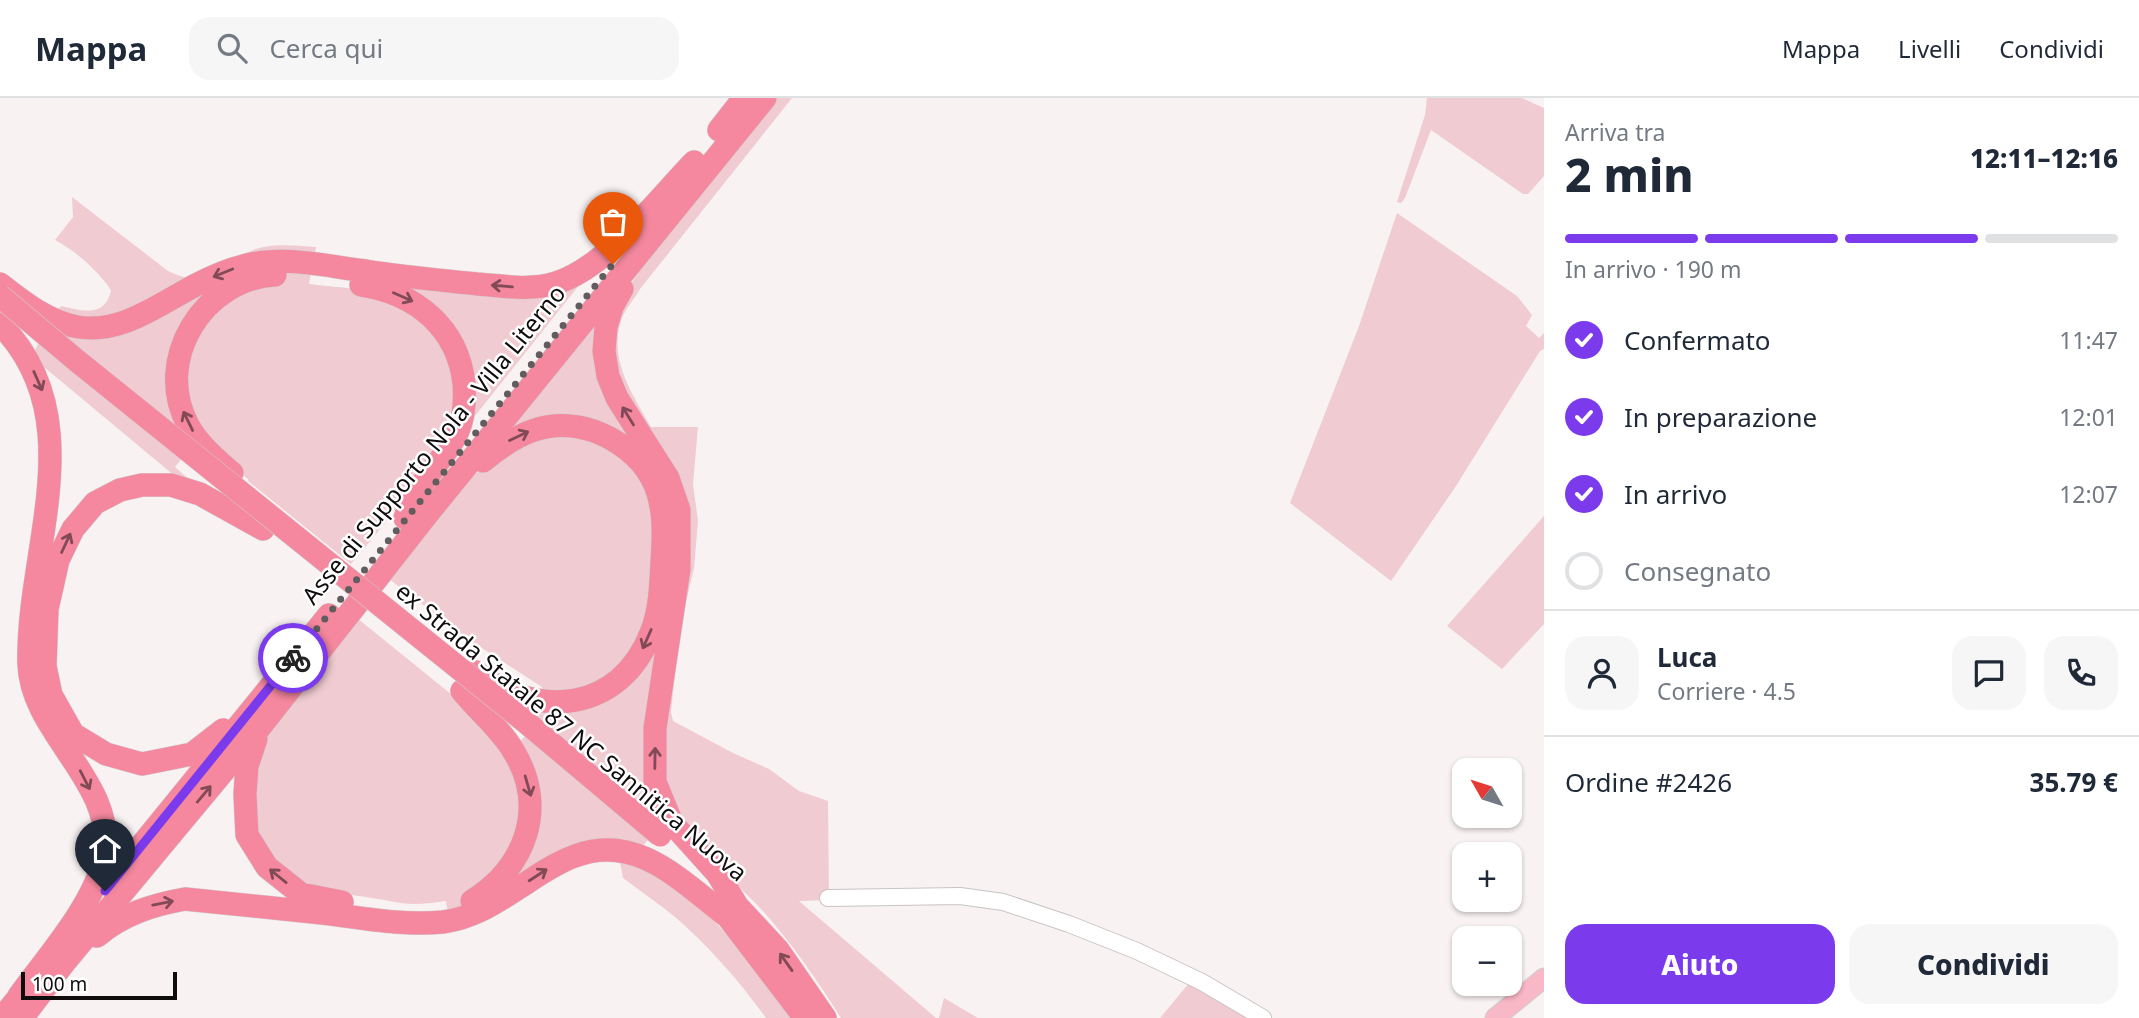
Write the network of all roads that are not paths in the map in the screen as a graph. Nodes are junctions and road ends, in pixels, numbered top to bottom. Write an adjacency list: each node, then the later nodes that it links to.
1 (744, 98): 3 (highway, Asse di Supporto Nola - Villa Literno)
2 (765, 98): 4 (highway, Asse di Supporto Nola - Villa Literno)
3 (694, 162): 5 (highway, one-way to 5); 11 (highway, Asse di Supporto Nola - Villa Literno)
4 (648, 242): 10 (highway, Asse di Supporto Nola - Villa Literno); 13 (highway, one-way to 4)
5 (313, 271): 6 (highway, one-way to 6); 11 (highway, one-way to 11); 12 (highway, one-way to 5, bridge)
6 (0, 284)
7 (0, 296): 12 (highway, ex Strada Statale 87 NC Sannitica Nuova, bridge)
8 (0, 315): 12 (highway, ex Strada Statale 87 NC Sannitica Nuova)
9 (0, 324): 14 (highway, one-way to 14)
10 (430, 511): 13 (highway, one-way to 13); 18 (highway, Asse di Supporto Nola - Villa Literno)
11 (405, 518): 16 (highway, Asse di Supporto Nola - Villa Literno)
12 (272, 528): 14 (highway, one-way to 12); 15 (highway, ex Strada Statale 87 NC Sannitica Nuova, bridge); 17 (highway, ex Strada Statale 87 NC Sannitica Nuova)
13 (671, 571): 15 (highway, one-way to 15, bridge); 19 (highway, one-way to 13)
14 (40, 606): 16 (highway); 24 (highway, one-way to 24)
15 (433, 647): 19 (highway, ex Strada Statale 87 NC Sannitica Nuova, bridge)
16 (275, 679): 24 (highway, Asse di Supporto Nola - Villa Literno)
17 (462, 691): 19 (highway, ex Strada Statale 87 NC Sannitica Nuova); 21 (highway, one-way to 21)
18 (261, 726): 21 (highway, one-way to 18); 22 (highway, Asse di Supporto Nola - Villa Literno, one-way to 18)
19 (656, 840): 21 (highway, one-way to 19); 25 (highway, ex Strada Statale 87 NC Sannitica Nuova)
20 (828, 898): 27 (street)
21 (362, 912): 22 (highway, one-way to 21)
22 (64, 963): 24 (highway, Asse di Supporto Nola - Villa Literno)
23 (1544, 978): 28 (main road)
24 (21, 1007): 26 (highway, Asse di Supporto Nola - Villa Literno)
25 (819, 1016)
26 (2, 1018)
27 (1263, 1018)
28 (1495, 1018)

